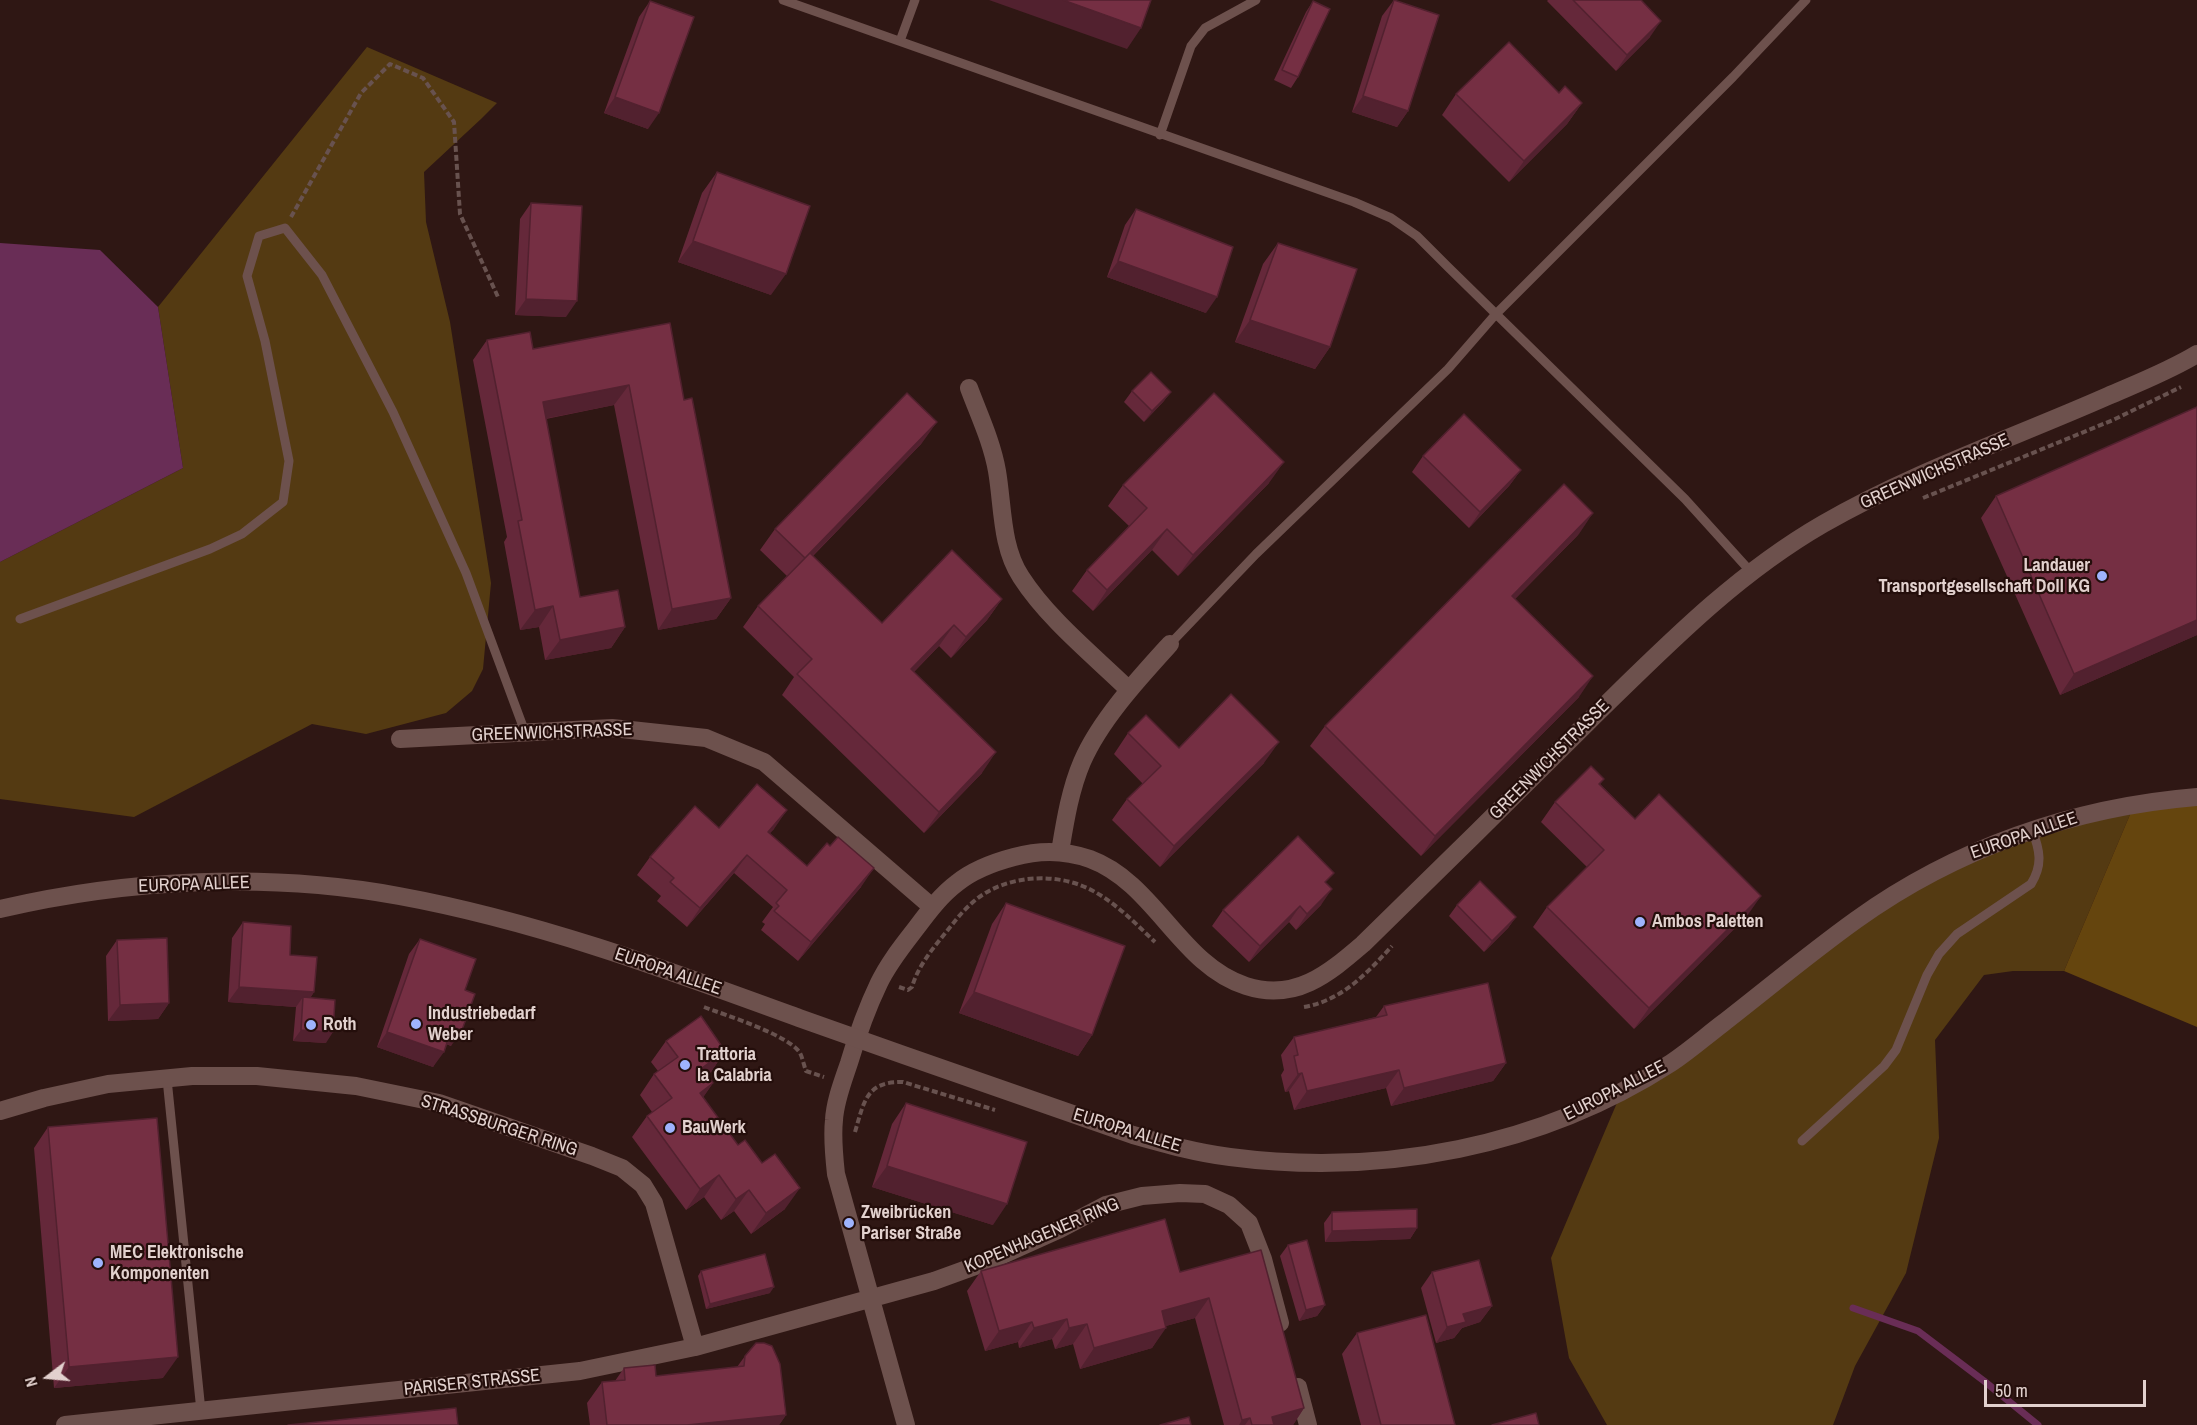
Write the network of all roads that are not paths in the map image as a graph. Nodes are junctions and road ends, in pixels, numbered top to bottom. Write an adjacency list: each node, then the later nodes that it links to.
1 (783, 0): 5 (lane)
2 (915, 0): 5 (lane)
3 (1256, 0): 6 (lane)
4 (1806, 0): 7 (lane)
5 (900, 41): 6 (lane)
6 (1160, 135): 7 (lane)
7 (1495, 315): 10 (lane); 12 (lane)
8 (2197, 354): 10 (street, GREENWICHSTRASSE)
9 (969, 388): 13 (street)
10 (1751, 572): 18 (street, GREENWICHSTRASSE)
11 (20, 619): 14 (lane)
12 (1170, 644): 13 (street)
13 (1129, 690): 18 (street)
14 (525, 732): 15 (street, GREENWICHSTRASSE); 19 (street, GREENWICHSTRASSE)
15 (400, 739)
16 (2197, 797): 17 (street, EUROPA ALLEE)
17 (2032, 830): 21 (street, EUROPA ALLEE); 24 (lane)
18 (1060, 852): 19 (street, GREENWICHSTRASSE)
19 (932, 907): 21 (street, GREENWICHSTRASSE)
20 (0, 909): 21 (street, EUROPA ALLEE)
21 (856, 1038): 25 (street, GREENWICHSTRASSE)
22 (167, 1079): 23 (street, STRASSBURGER RING); 27 (street, STRASSBURGER RING); 29 (lane)
23 (0, 1111)
24 (1802, 1141)
25 (871, 1299): 26 (street, KOPENHAGENER RING); 27 (street, PARISER STRASSE); 32 (street, GREENWICHSTRASSE)
26 (1284, 1336)
27 (695, 1347): 29 (street, PARISER STRASSE)
28 (1293, 1370): 33 (street)
29 (201, 1411): 30 (street, PARISER STRASSE)
30 (162, 1420): 31 (street, PARISER STRASSE)
31 (65, 1425)
32 (906, 1425)
33 (1308, 1425)

